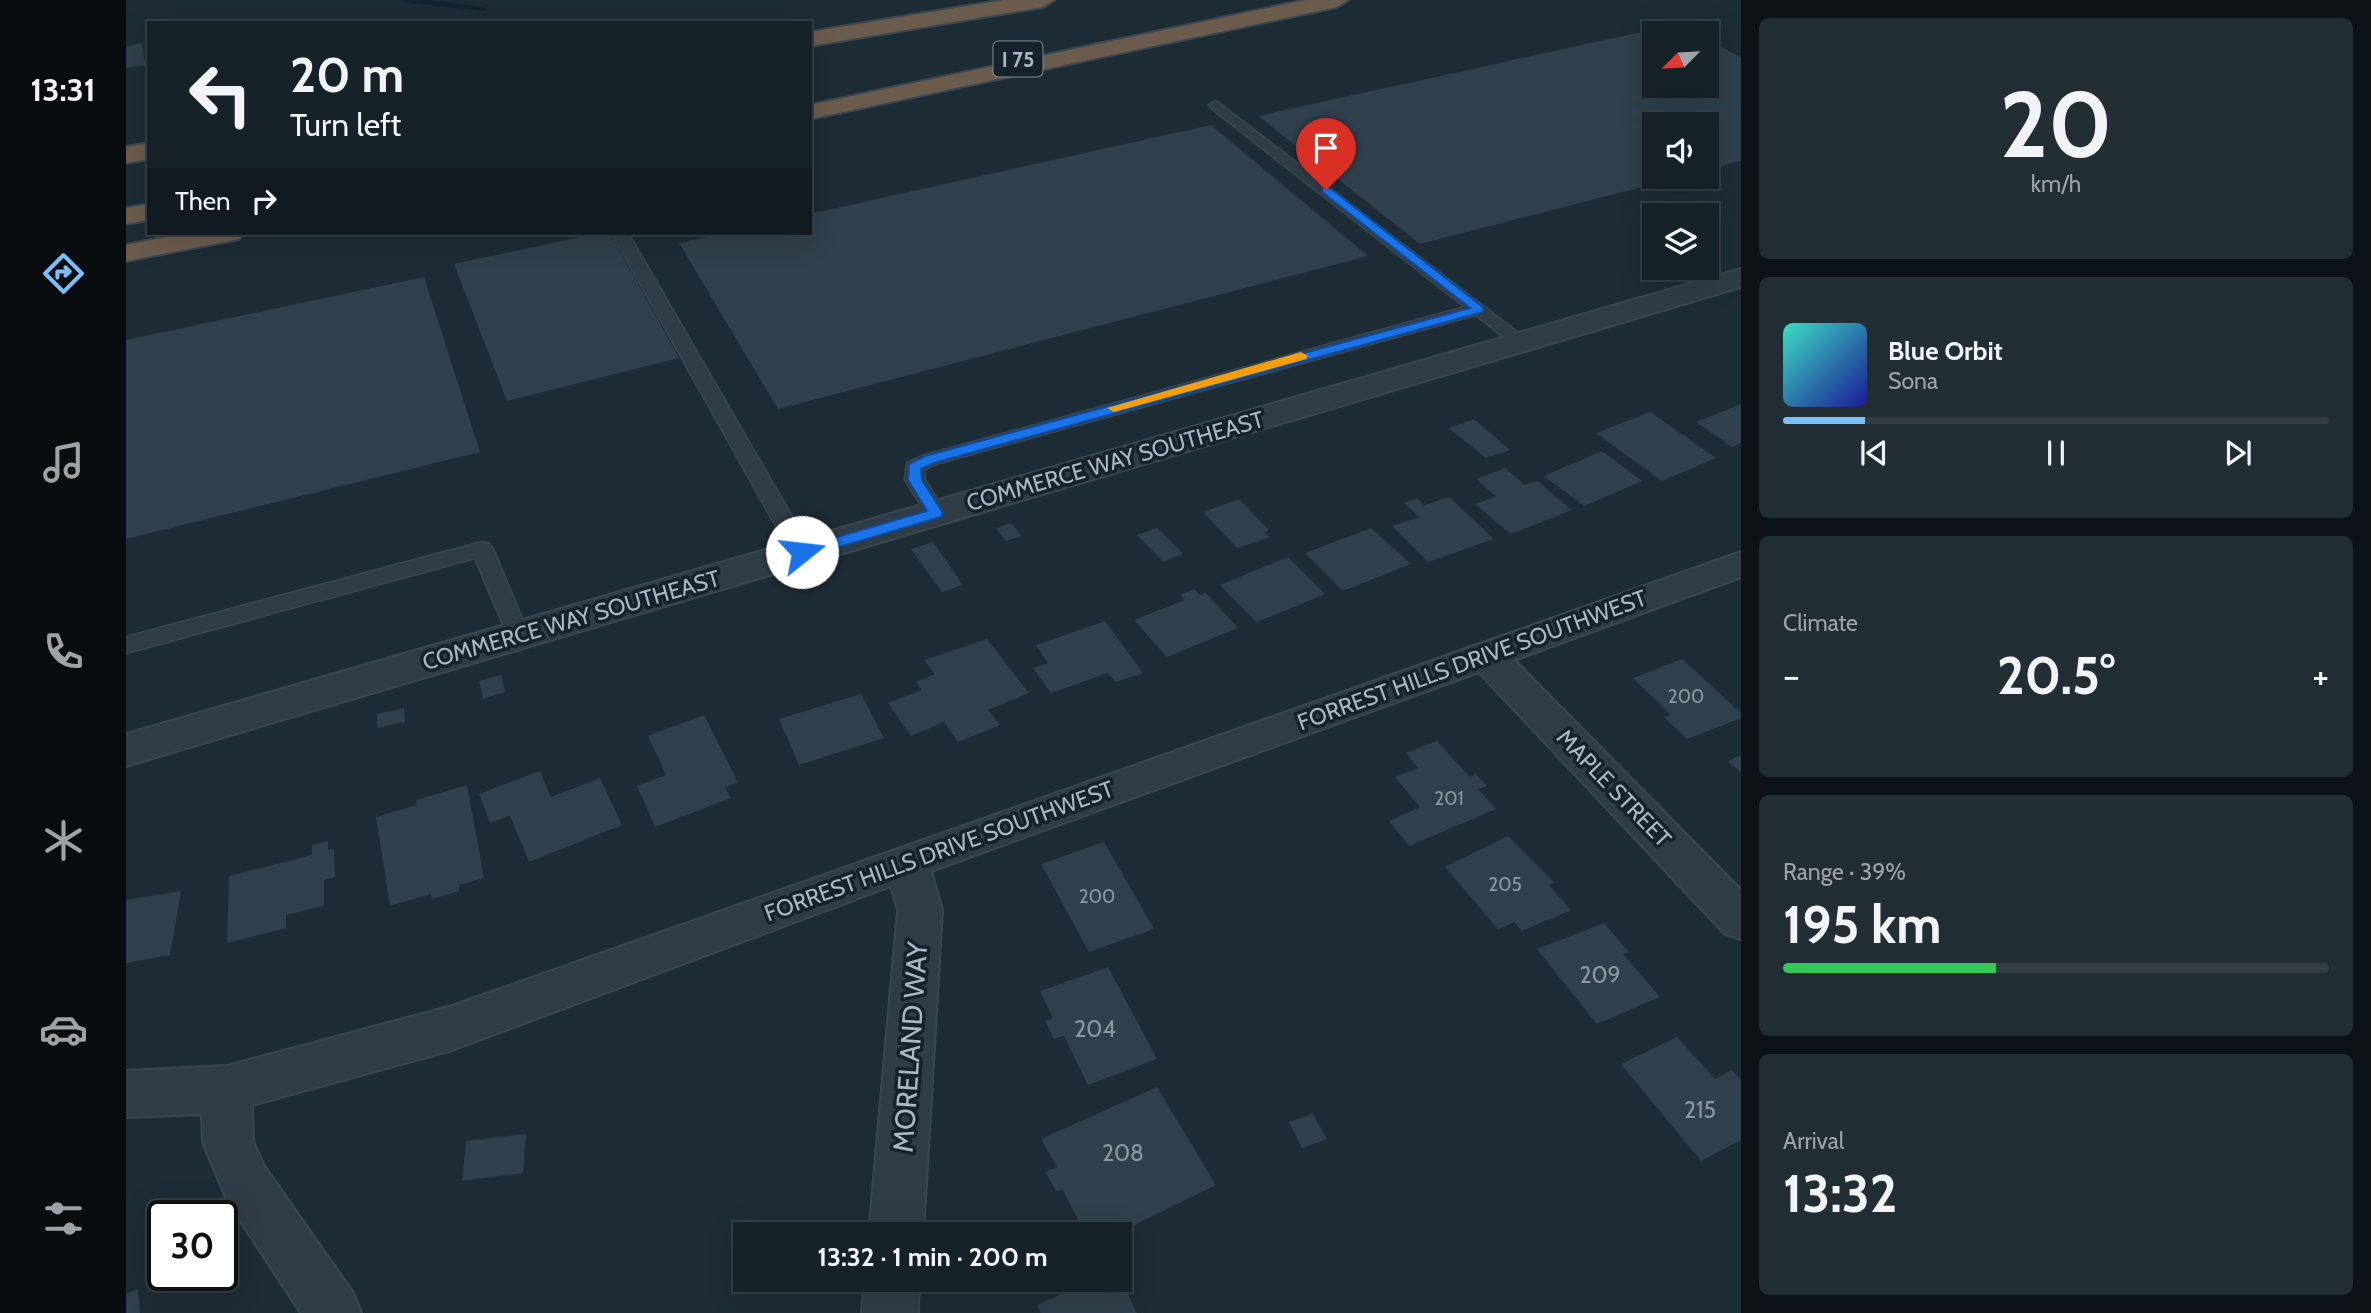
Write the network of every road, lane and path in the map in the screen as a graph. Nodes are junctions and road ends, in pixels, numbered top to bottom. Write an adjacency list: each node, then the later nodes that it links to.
1 (1043, 0): 4 (highway, I 75)
2 (1337, 0): 3 (highway, I 75)
3 (1226, 23): 5 (highway, I 75); 7 (highway)
4 (812, 39)
5 (812, 95)
6 (1216, 105): 16 (lane)
7 (812, 112)
8 (147, 151): 9 (highway)
9 (126, 155)
10 (147, 212): 11 (highway)
11 (126, 216)
12 (219, 235): 14 (highway)
13 (621, 235): 19 (lane)
14 (126, 253)
15 (1741, 278): 17 (street, COMMERCE WAY SOUTHEAST)
16 (1479, 309): 17 (lane); 18 (lane)
17 (1521, 342): 18 (street, COMMERCE WAY SOUTHEAST)
18 (936, 513): 19 (street, COMMERCE WAY SOUTHEAST)
19 (802, 552): 21 (street, COMMERCE WAY SOUTHEAST)
20 (1741, 564): 23 (street, FORREST HILLS DRIVE SOUTHWEST)
21 (518, 635): 22 (lane); 24 (street, COMMERCE WAY SOUTHEAST)
22 (126, 645)
23 (1486, 655): 25 (street, FORREST HILLS DRIVE SOUTHWEST); 26 (street, MAPLE STREET)
24 (126, 750)
25 (906, 862): 27 (street, FORREST HILLS DRIVE SOUTHWEST); 29 (street, MORELAND WAY)
26 (1741, 920)
27 (227, 1089): 28 (street, FORREST HILLS DRIVE SOUTHWEST); 31 (street)
28 (126, 1094)
29 (897, 1222)
30 (891, 1292): 32 (street)
31 (333, 1313)
32 (890, 1313)

